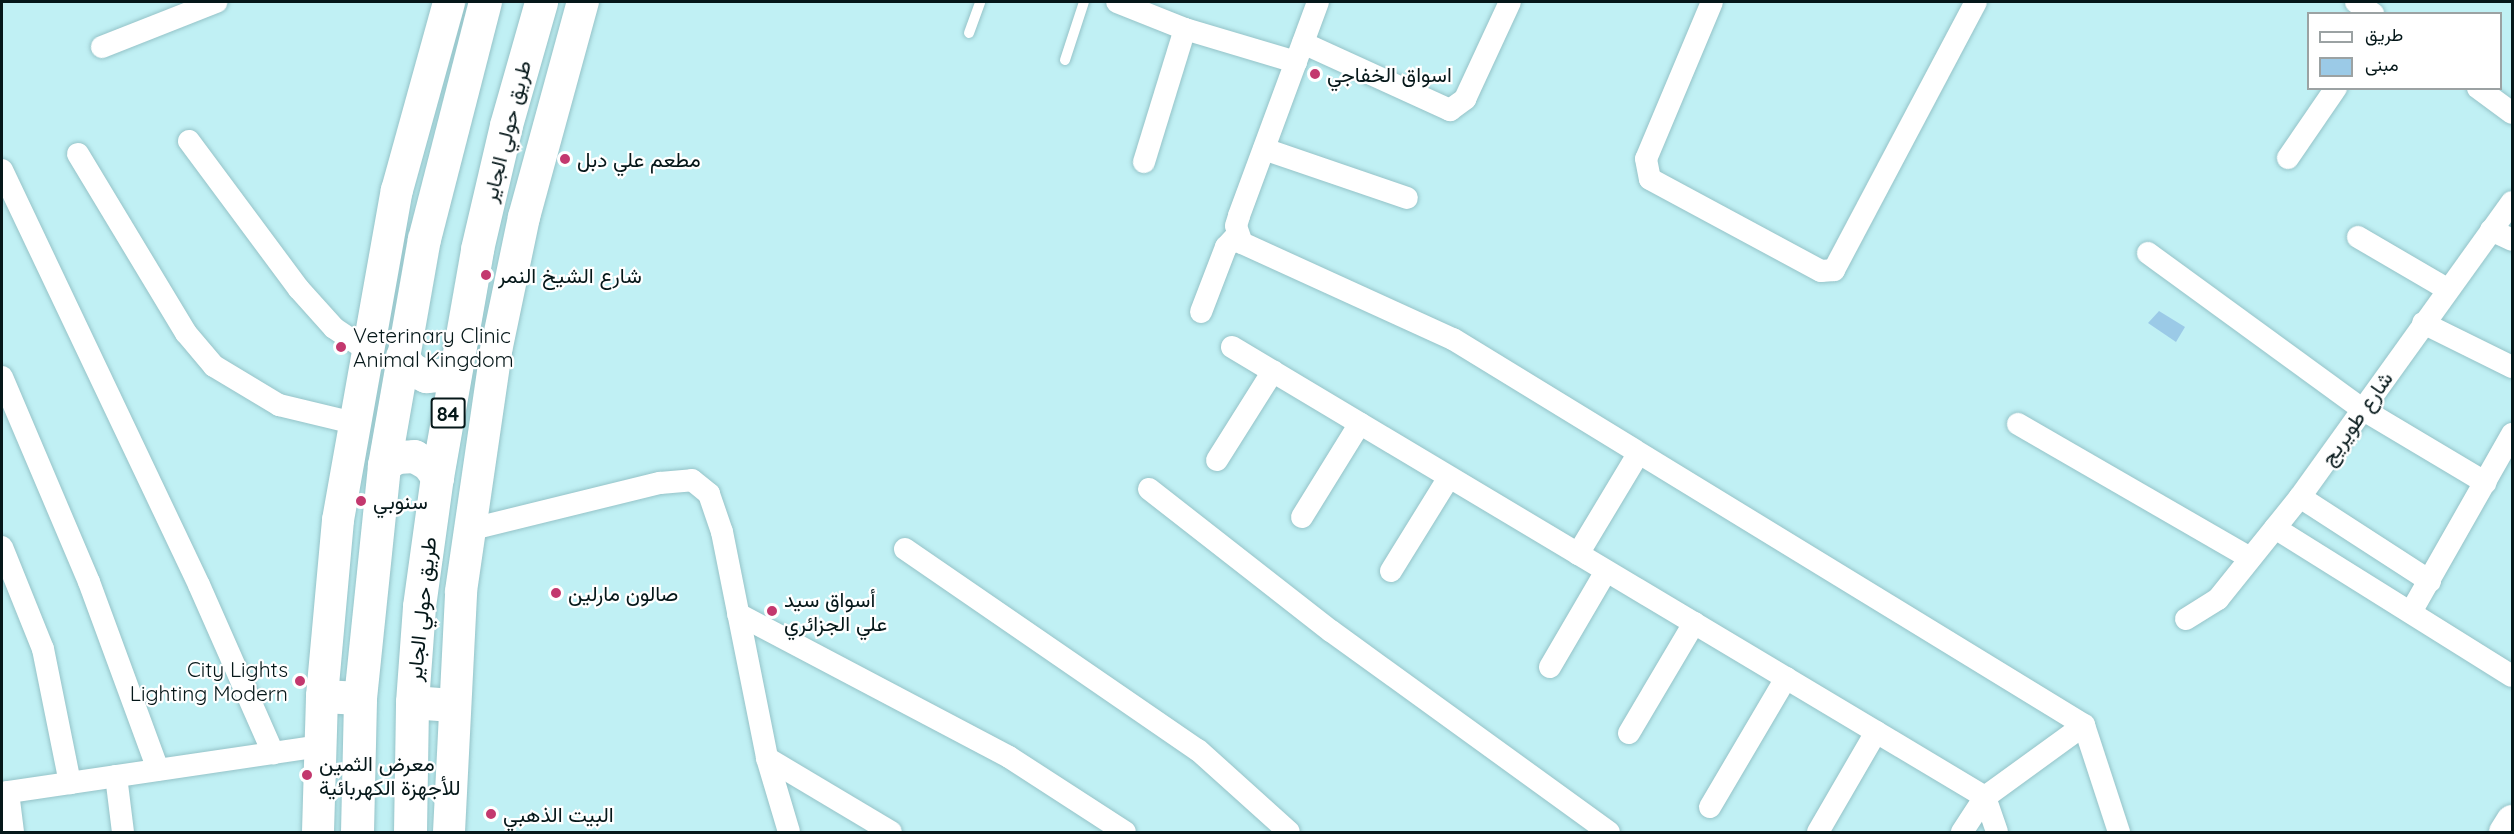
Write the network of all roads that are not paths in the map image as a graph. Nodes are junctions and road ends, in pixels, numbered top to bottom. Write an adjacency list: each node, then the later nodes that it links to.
1 (216, 2): 17 (street)
2 (449, 2): 40 (main road)
3 (485, 2): 41 (main road)
4 (541, 2): 42 (main road, طريق حولي الجاير / 84)
5 (583, 2): 61 (main road)
6 (980, 2): 16 (lane)
7 (1084, 2): 19 (lane)
8 (1117, 2): 15 (street)
9 (1318, 2): 18 (street)
10 (1510, 2): 18 (street)
11 (1712, 2): 12 (street)
12 (1976, 2)
13 (2356, 2): 14 (street)
14 (2370, 12)
15 (1185, 29): 18 (street); 27 (street)
16 (969, 33)
17 (102, 47)
18 (1299, 52): 24 (street)
19 (1065, 60)
20 (2335, 90): 26 (street)
21 (2481, 90): 22 (street)
22 (2512, 113)
23 (189, 141): 40 (street)
24 (1264, 149): 29 (street); 32 (street)
25 (78, 154): 47 (street)
26 (2288, 158)
27 (1144, 162)
28 (2, 170): 84 (street)
29 (1407, 198)
30 (2512, 202): 31 (street, شارع طويريج)
31 (2491, 230): 34 (street); 36 (street, شارع طويريج)
32 (1237, 235): 37 (street); 51 (street)
33 (2358, 237): 36 (street)
34 (2512, 240)
35 (2148, 254): 46 (street)
36 (2447, 289): 38 (street, شارع طويريج)
37 (1201, 312)
38 (2423, 323): 43 (street); 46 (street, شارع طويريج)
39 (1232, 347): 44 (street)
40 (367, 350): 47 (main road)
41 (402, 356): 42 (main road); 53 (main road)
42 (456, 367): 54 (main road, طريق حولي الجاير / 84)
43 (2512, 367)
44 (1273, 371): 48 (street); 52 (street)
45 (2, 377): 86 (street)
46 (2362, 409): 56 (street); 58 (street, شارع طويريج)
47 (354, 423): 76 (main road)
48 (1360, 423): 55 (street); 59 (street)
49 (2018, 424): 65 (street)
50 (2512, 434): 56 (street)
51 (1638, 454): 64 (street); 80 (street)
52 (1217, 460)
53 (384, 465): 54 (main road); 77 (main road)
54 (437, 477): 78 (main road, طريق حولي الجاير / 84)
55 (1449, 477): 64 (street); 66 (street)
56 (2486, 483): 68 (street)
57 (1149, 489): 103 (street)
58 (2300, 497): 60 (street, شارع طويريج); 68 (street)
59 (1302, 517)
60 (2275, 528): 65 (street, شارع طويريج); 69 (street)
61 (468, 530): 70 (street); 79 (main road)
62 (2, 547): 88 (street)
63 (905, 549): 102 (street)
64 (1578, 554): 67 (street)
65 (2250, 558): 71 (street, شارع طويريج)
66 (1391, 571)
67 (1606, 571): 72 (street); 73 (street)
68 (2430, 581): 69 (street)
69 (2411, 612): 74 (street)
70 (738, 614): 85 (street); 101 (street)
71 (2186, 619)
72 (1694, 623): 75 (street); 82 (street)
73 (1550, 667)
74 (2512, 676)
75 (1786, 678): 81 (street); 91 (street)
76 (322, 696): 77 (main road); 83 (main road)
77 (360, 698): 96 (main road)
78 (412, 702): 79 (main road); 97 (main road, طريق حولي الجاير / 84)
79 (452, 705): 98 (main road)
80 (2084, 725): 90 (street); 107 (street)
81 (1876, 732): 90 (street); 104 (street)
82 (1629, 733)
83 (320, 746): 84 (street); 95 (main road)
84 (273, 753): 86 (street)
85 (767, 758): 99 (street); 100 (street)
86 (158, 770): 87 (street)
87 (116, 776): 88 (street); 94 (street)
88 (70, 783): 89 (street)
89 (5, 793): 93 (street)
90 (1985, 797): 105 (street); 106 (street)
91 (1710, 807)
92 (2512, 820): 108 (main road)
93 (13, 832)
94 (123, 832)
95 (318, 832)
96 (357, 832)
97 (410, 832)
98 (449, 832)
99 (789, 832)
100 (891, 832)
101 (1125, 832)
102 (1289, 832)
103 (1610, 832)
104 (1818, 832)
105 (1962, 832)
106 (1997, 832)
107 (2119, 832)
108 (2505, 832)

